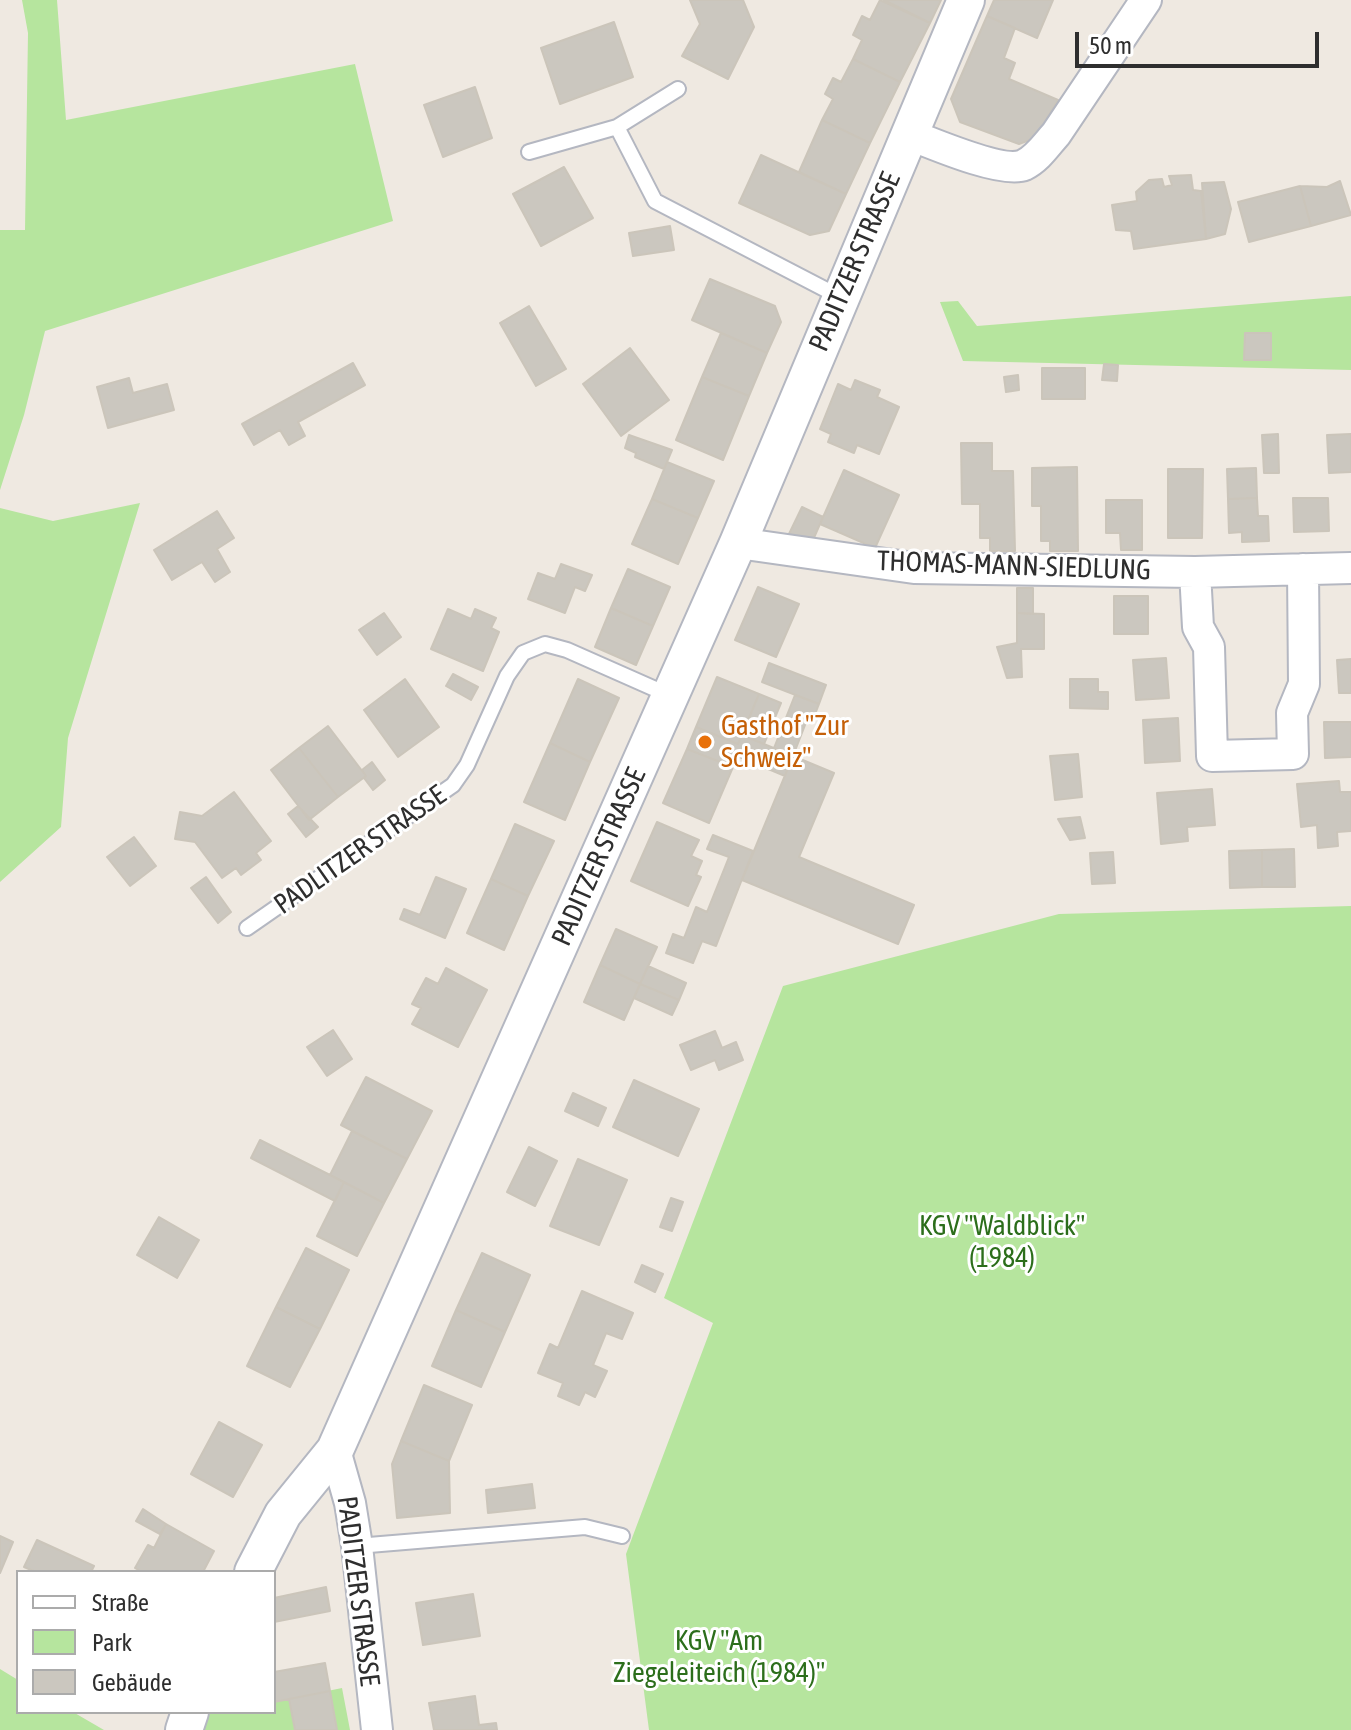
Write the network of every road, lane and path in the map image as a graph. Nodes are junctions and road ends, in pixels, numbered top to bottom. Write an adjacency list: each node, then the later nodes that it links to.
1 (966, 0): 5 (street, PADITZER STRASSE)
2 (1146, 0): 5 (street)
3 (678, 89): 4 (lane)
4 (617, 127): 6 (lane); 7 (lane)
5 (908, 134): 7 (street, PADITZER STRASSE)
6 (529, 152)
7 (840, 297): 8 (street, PADITZER STRASSE)
8 (738, 543): 11 (street, THOMAS-MANN-SIEDLUNG); 12 (street, PADITZER STRASSE)
9 (1351, 568): 10 (street, THOMAS-MANN-SIEDLUNG)
10 (1303, 569): 11 (street, THOMAS-MANN-SIEDLUNG); 11 (street)
11 (1195, 572)
12 (671, 697): 13 (lane, PADLITZER STRASSE); 14 (street, PADITZER STRASSE)
13 (247, 928)
14 (335, 1450): 16 (street, PADITZER STRASSE); 17 (street)
15 (622, 1536): 16 (lane)
16 (357, 1546): 18 (street, PADITZER STRASSE)
17 (254, 1570)
18 (377, 1730)

